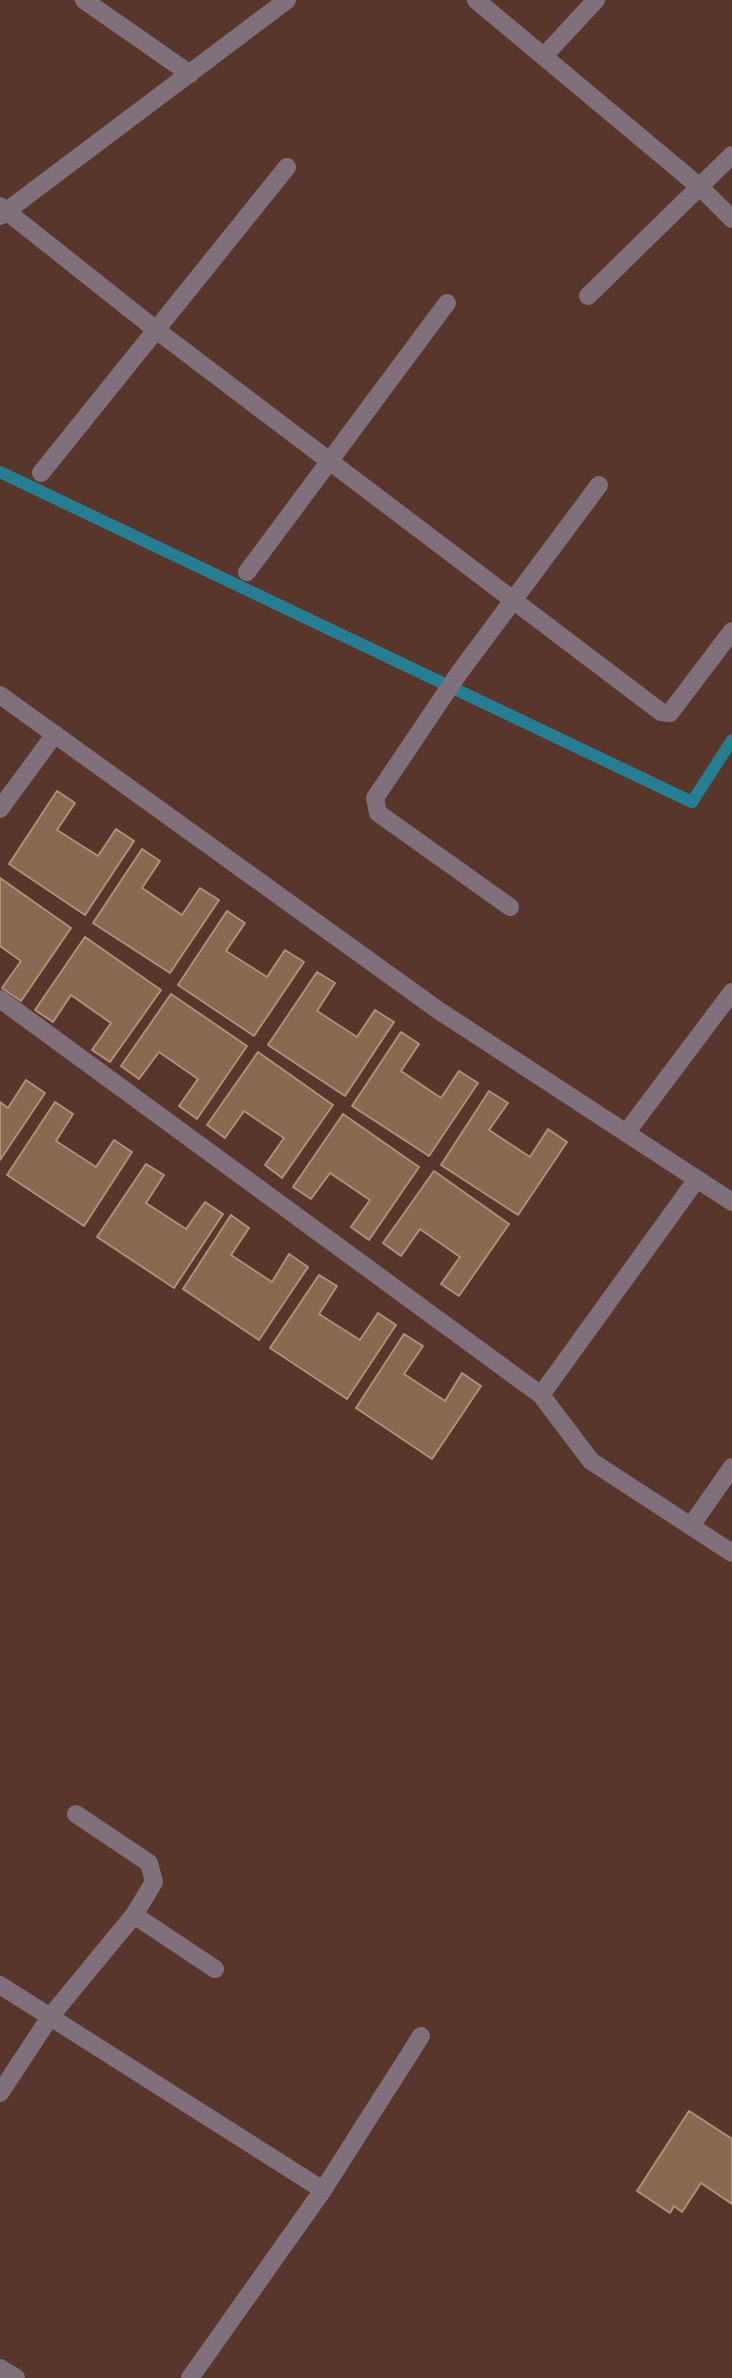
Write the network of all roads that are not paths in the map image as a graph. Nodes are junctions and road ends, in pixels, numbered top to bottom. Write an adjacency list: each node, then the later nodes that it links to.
1 (84, 0): 6 (street)
2 (287, 0): 6 (street)
3 (476, 0): 5 (street)
4 (596, 0): 5 (street)
5 (545, 55): 9 (street)
6 (190, 74): 10 (street)
7 (732, 155): 9 (street)
8 (287, 167): 14 (street)
9 (701, 188): 11 (street); 12 (street)
10 (3, 211): 14 (street)
11 (732, 219)
12 (588, 296)
13 (447, 303): 15 (street)
14 (155, 329): 15 (street); 16 (street)
15 (329, 461): 18 (street); 19 (street)
16 (41, 473)
17 (599, 485): 19 (street)
18 (247, 572)
19 (512, 600): 20 (street); 24 (street)
20 (732, 631)
21 (0, 695): 22 (street)
22 (55, 734): 23 (street); 27 (street)
23 (0, 809)
24 (510, 907)
25 (732, 992): 27 (street)
26 (0, 999): 30 (street)
27 (626, 1133): 28 (street)
28 (697, 1179): 29 (street); 30 (street)
29 (732, 1202)
30 (541, 1395): 32 (street)
31 (732, 1467): 32 (street)
32 (691, 1526): 33 (street)
33 (732, 1553)
34 (76, 1814): 35 (street)
35 (134, 1915): 36 (street); 38 (street)
36 (215, 1969)
37 (0, 1986): 38 (street)
38 (50, 2017): 40 (street); 41 (street)
39 (421, 2036): 41 (street)
40 (0, 2093)
41 (323, 2190): 44 (street)
42 (0, 2368): 43 (street)
43 (16, 2378)
44 (190, 2378)

